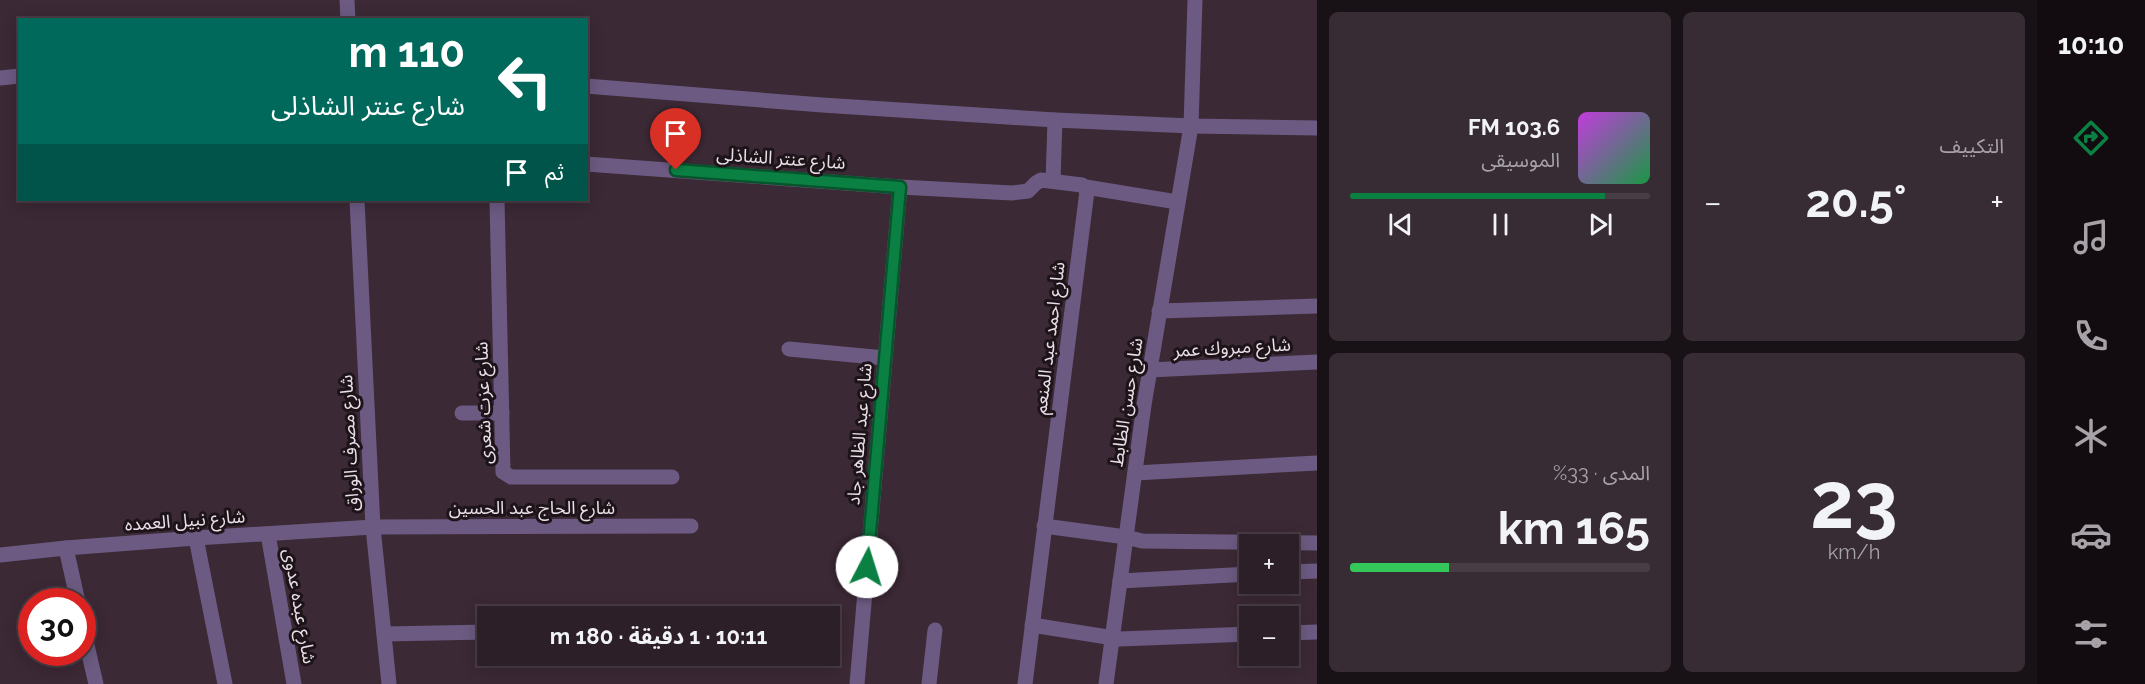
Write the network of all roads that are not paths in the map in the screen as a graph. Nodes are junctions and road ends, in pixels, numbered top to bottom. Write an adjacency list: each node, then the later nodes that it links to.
1 (347, 0): 3 (street)
2 (1195, 0): 8 (street, شارع حسن الظابط)
3 (348, 18)
4 (18, 76): 5 (street)
5 (0, 78)
6 (588, 86): 7 (street)
7 (1055, 120): 8 (street); 11 (street)
8 (1191, 126): 9 (street); 16 (street, شارع حسن الظابط)
9 (1317, 128)
10 (588, 164): 12 (street, شارع عنتر الشاذلى)
11 (1053, 181): 12 (street); 13 (street)
12 (900, 187): 20 (street, شارع عبد الظاهر جاد)
13 (1086, 187): 16 (street); 29 (street, شارع احمد عبد المنعم)
14 (357, 201): 30 (street, شارع مصرف الوراق)
15 (497, 201): 23 (street, شارع عزت شعرى)
16 (1177, 202): 18 (street, شارع حسن الظابط)
17 (1317, 306): 18 (street)
18 (1159, 311): 22 (street, شارع حسن الظابط)
19 (789, 349): 20 (street)
20 (885, 358): 55 (street, شارع عبد الظاهر جاد)
21 (1317, 362): 22 (street, شارع مبروك عمر)
22 (1149, 370): 26 (street, شارع حسن الظابط)
23 (502, 413): 24 (street); 27 (street, شارع عزت شعرى)
24 (462, 414)
25 (1317, 463): 26 (street)
26 (1134, 473): 33 (street, شارع حسن الظابط)
27 (672, 477)
28 (691, 526): 30 (street, شارع الحاج عبد الحسين)
29 (1044, 526): 33 (street); 42 (street, شارع احمد عبد المنعم)
30 (373, 527): 31 (street, شارع نبيل العمده); 47 (street, شارع مصرف الوراق)
31 (268, 534): 32 (street, شارع نبيل العمده); 53 (street, شارع عبده عدوى)
32 (196, 537): 35 (street, شارع نبيل العمده); 52 (street)
33 (1126, 537): 34 (street); 40 (street, شارع حسن الظابط)
34 (1317, 543)
35 (66, 548): 36 (street, شارع نبيل العمده); 41 (street)
36 (0, 555)
37 (1317, 571): 38 (street)
38 (1299, 572)
39 (1239, 575): 40 (street)
40 (1120, 581): 49 (street, شارع حسن الظابط)
41 (75, 588)
42 (1032, 625): 49 (street); 57 (street, شارع احمد عبد المنعم)
43 (935, 630): 56 (street)
44 (477, 632): 47 (street)
45 (1317, 632): 46 (street)
46 (1299, 633)
47 (384, 634): 54 (street, شارع مصرف الوراق)
48 (1239, 634): 49 (street)
49 (1112, 638): 58 (street, شارع حسن الظابط)
50 (92, 666): 51 (street)
51 (96, 684)
52 (225, 684)
53 (294, 684)
54 (389, 684)
55 (857, 684)
56 (929, 684)
57 (1024, 684)
58 (1106, 684)

